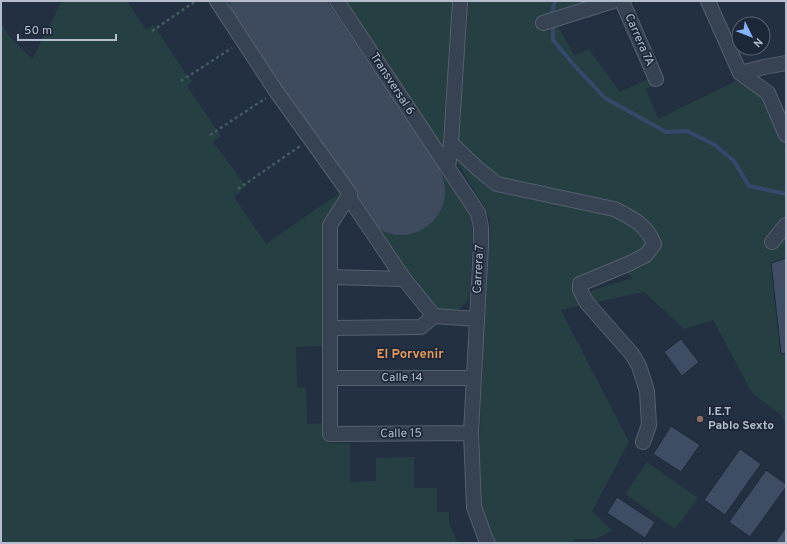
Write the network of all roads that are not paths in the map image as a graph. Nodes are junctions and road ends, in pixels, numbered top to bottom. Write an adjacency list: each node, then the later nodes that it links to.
1 (217, 1): 14 (street)
2 (337, 1): 13 (street, Transversal 6)
3 (460, 1): 12 (street)
4 (613, 1): 7 (street)
5 (622, 1): 10 (street, Carrera 7A)
6 (708, 1): 9 (street)
7 (543, 23)
8 (786, 63): 9 (street)
9 (740, 73): 11 (street)
10 (656, 79)
11 (786, 135)
12 (451, 142): 13 (street); 25 (street)
13 (448, 168): 20 (street, Carrera 7)
14 (348, 196): 17 (street); 18 (street)
15 (786, 225): 16 (street)
16 (772, 242)
17 (330, 277): 18 (street); 21 (street)
18 (404, 279): 19 (street)
19 (434, 316): 20 (street); 21 (street)
20 (477, 319): 23 (street, Carrera 7)
21 (330, 328): 22 (street)
22 (330, 378): 23 (street, Calle 14); 24 (street, Calle 15)
23 (474, 378): 24 (street, Carrera 7)
24 (471, 433): 26 (street, Carrera 7)
25 (643, 442)
26 (488, 543)

